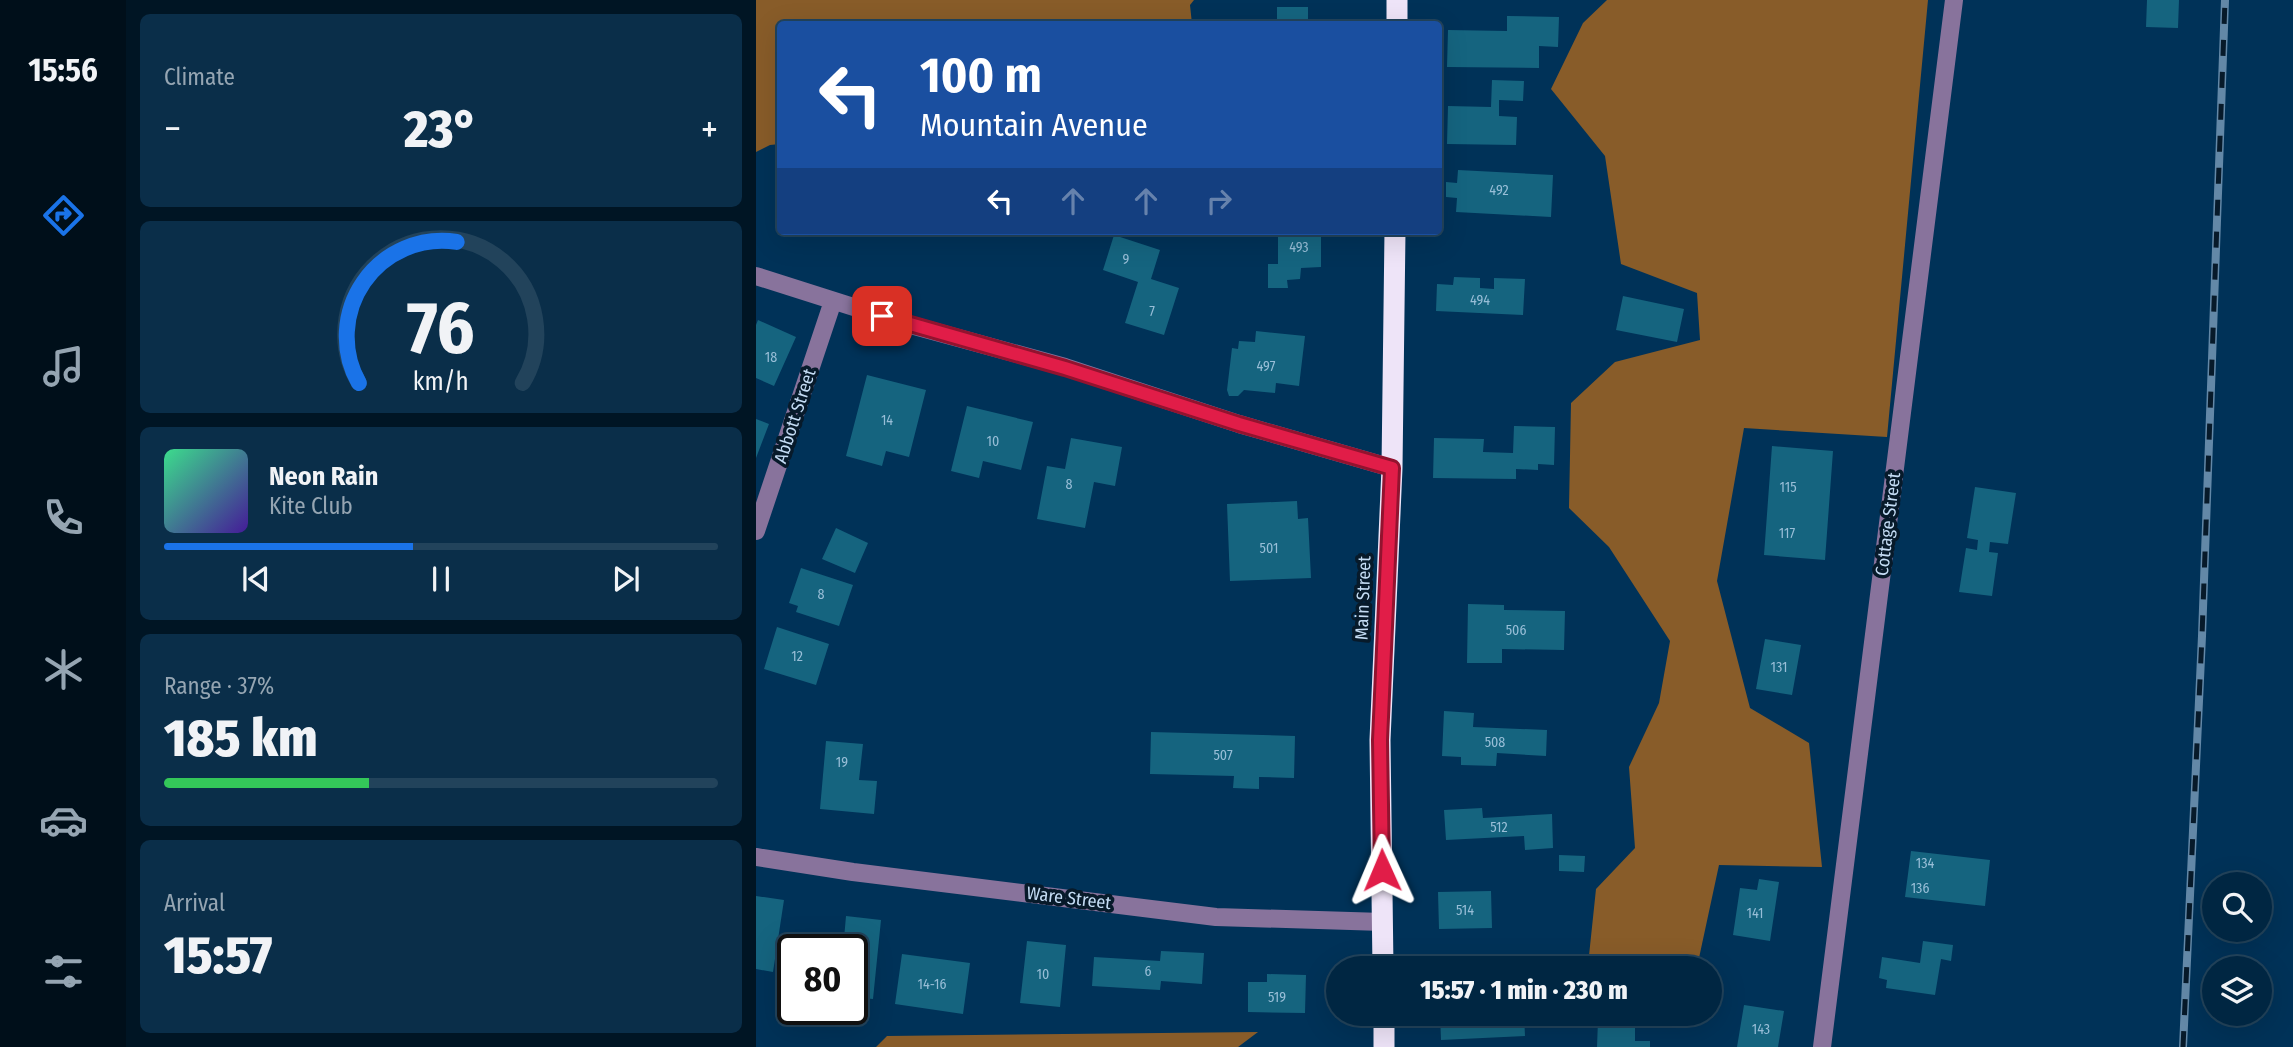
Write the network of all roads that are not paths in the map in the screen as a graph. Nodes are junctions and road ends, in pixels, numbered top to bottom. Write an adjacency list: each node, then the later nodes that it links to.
1 (1397, 0): 3 (highway)
2 (1954, 0): 14 (street, Cottage Street)
3 (1397, 21)
4 (1395, 235): 7 (highway, Main Street)
5 (756, 276): 6 (street)
6 (833, 301): 7 (street); 8 (street, Abbott Street)
7 (1392, 468): 10 (highway, Main Street)
8 (756, 531)
9 (756, 857): 10 (street, Ware Street)
10 (1383, 922): 11 (highway, Main Street)
11 (1383, 956)
12 (1384, 1026): 13 (highway)
13 (1384, 1047)
14 (1822, 1047)

